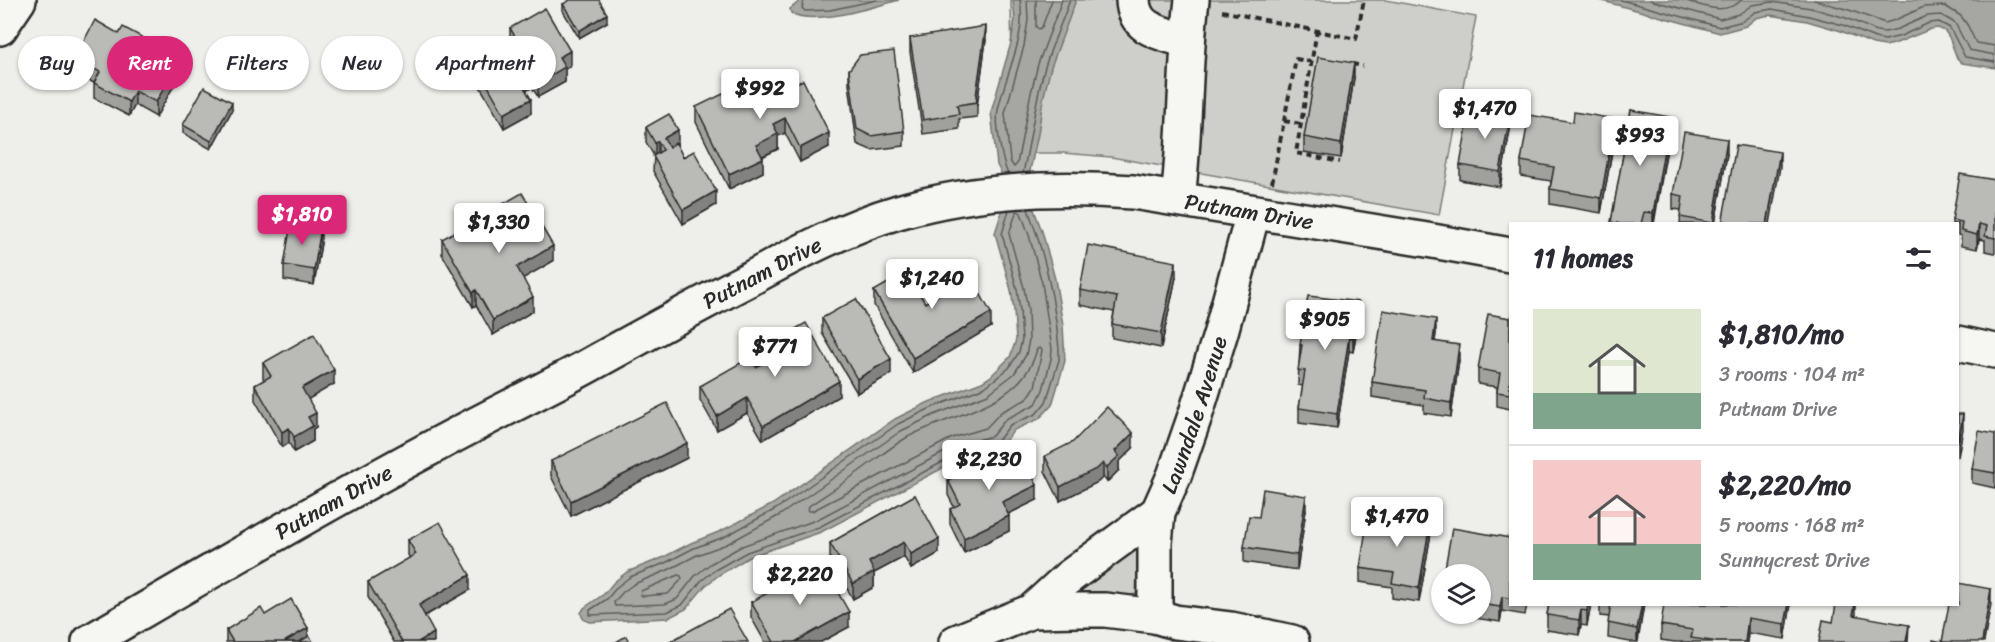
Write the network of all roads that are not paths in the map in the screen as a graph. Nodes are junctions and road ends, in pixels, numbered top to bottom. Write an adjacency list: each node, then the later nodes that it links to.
1 (19, 0): 4 (street)
2 (1133, 0): 5 (street)
3 (1192, 0): 5 (street)
4 (0, 28)
5 (1187, 41): 6 (street)
6 (1178, 199): 7 (street, Putnam Drive); 14 (street, Putnam Drive)
7 (1253, 213): 8 (street, Putnam Drive); 11 (street, Lawndale Avenue)
8 (1509, 255)
9 (1959, 343): 10 (street)
10 (1995, 351)
11 (1158, 512): 12 (street); 13 (street, Lawndale Avenue)
12 (1032, 611): 13 (street); 15 (street)
13 (1167, 627): 16 (street)
14 (89, 642)
15 (956, 642)
16 (1292, 642)

